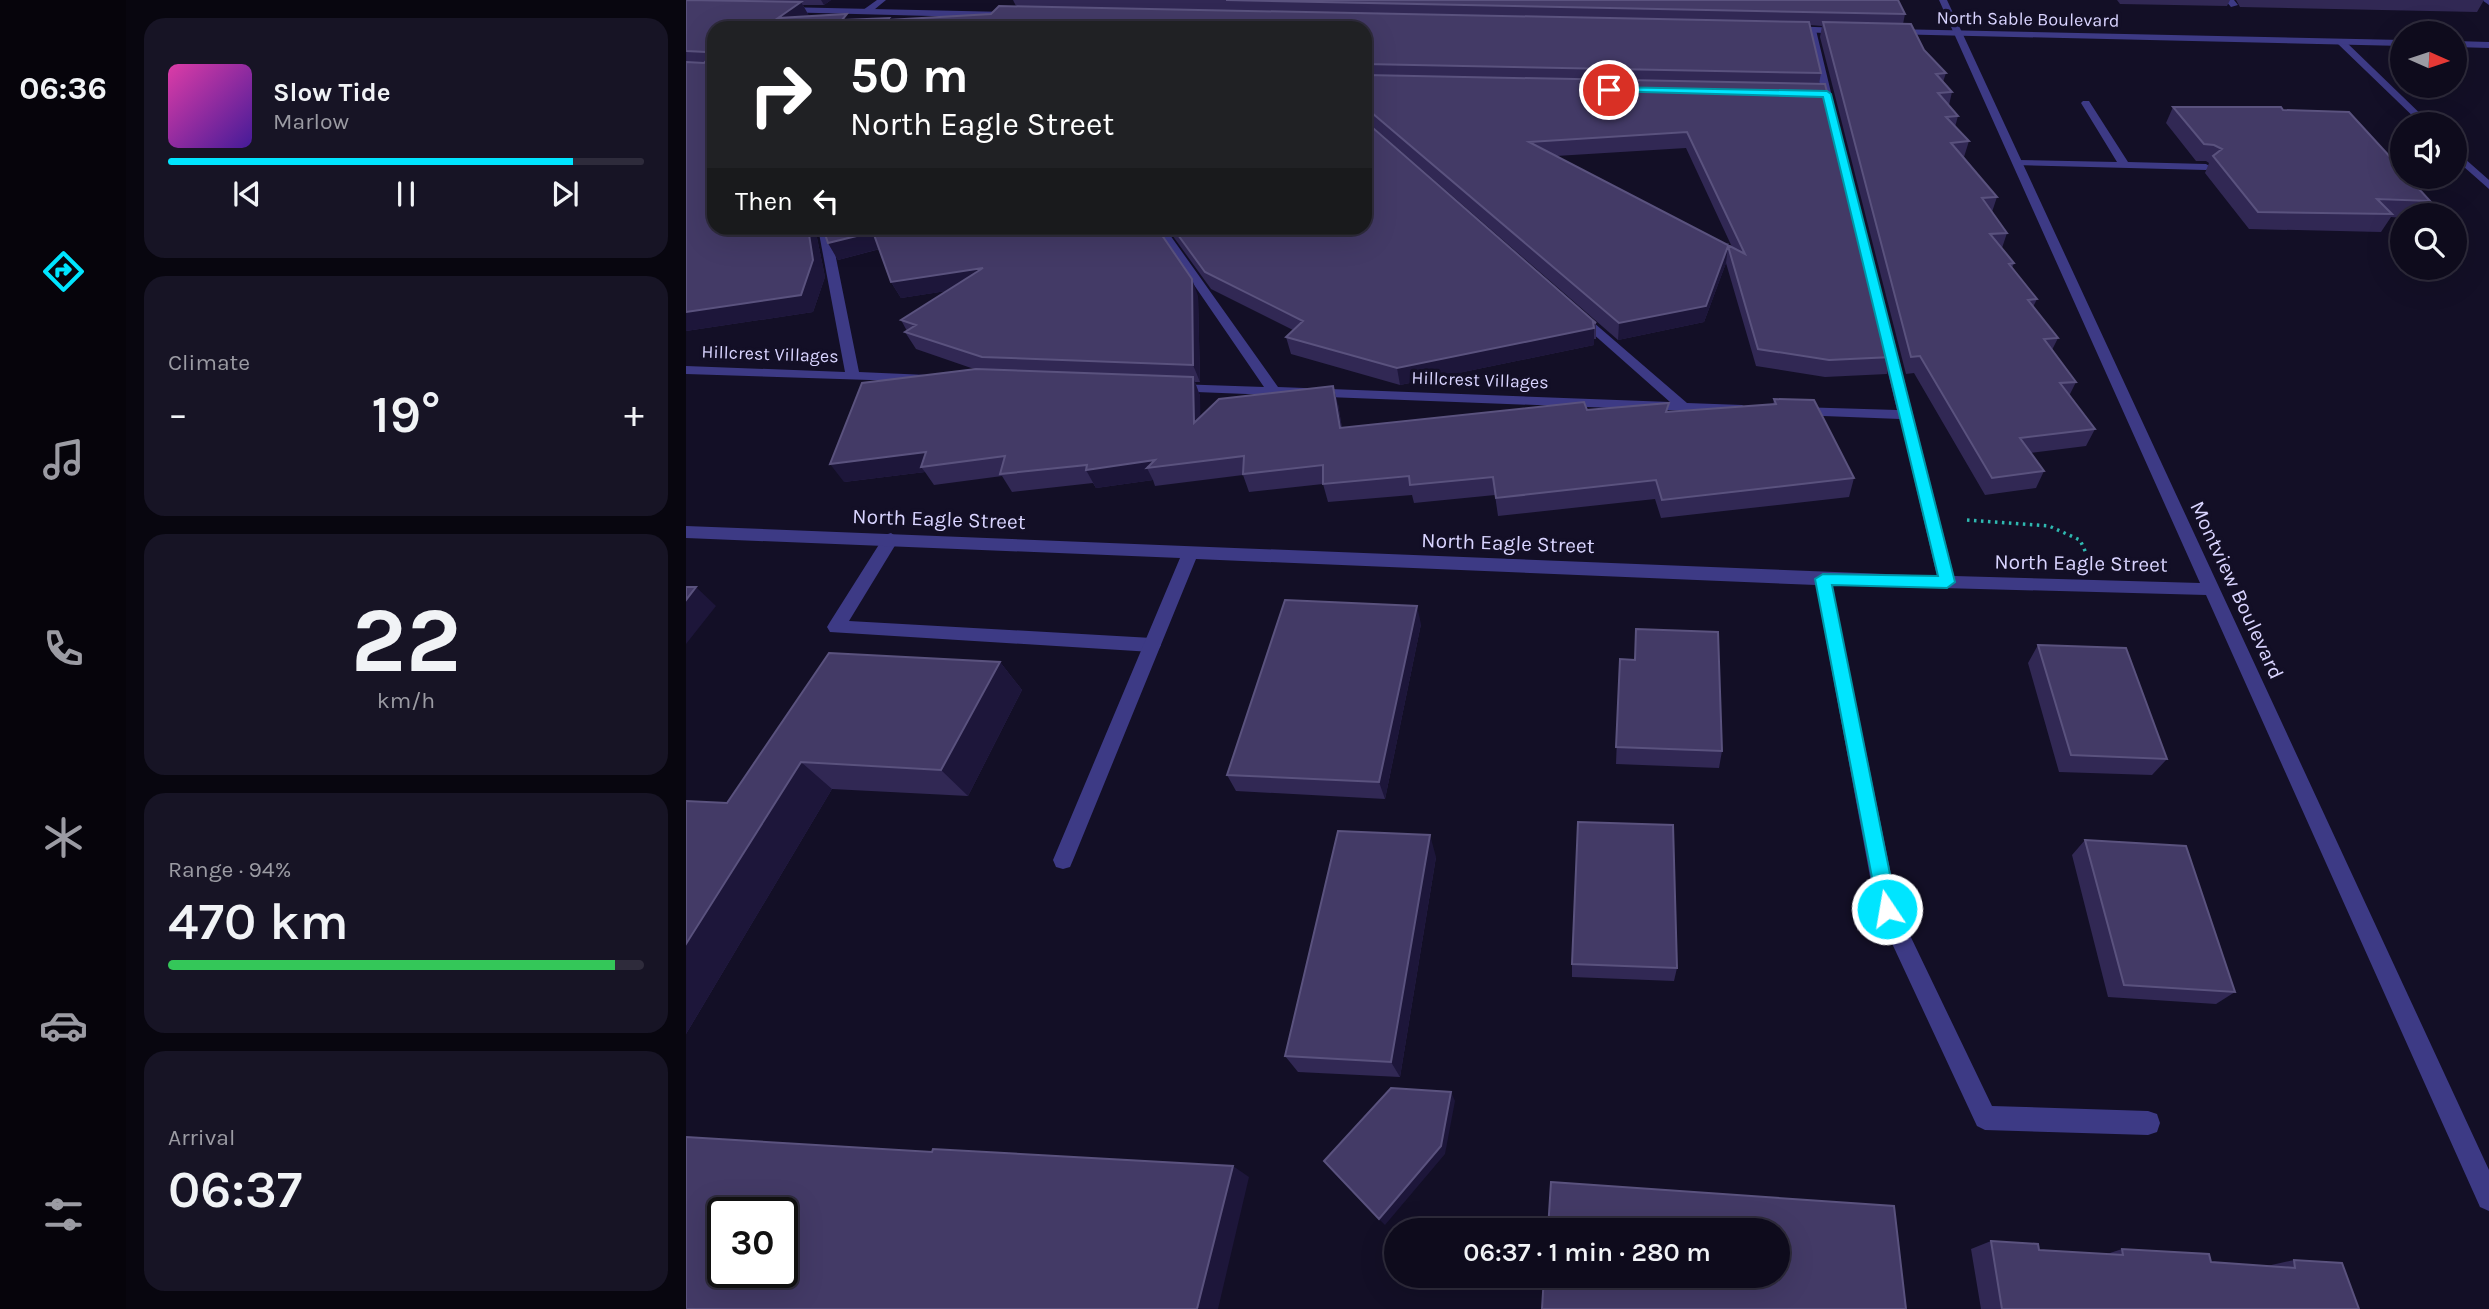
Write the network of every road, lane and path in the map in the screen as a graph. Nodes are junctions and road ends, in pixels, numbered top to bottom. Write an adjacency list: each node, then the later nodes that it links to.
1 (881, 0): 4 (street)
2 (1943, 0): 10 (street, Montview Boulevard)
3 (769, 10): 4 (street)
4 (866, 12): 5 (street)
5 (1019, 15)
6 (1771, 29): 7 (street)
7 (1812, 30): 8 (street); 16 (street)
8 (1850, 31)
9 (1876, 32): 10 (street, North Sable Boulevard)
10 (1958, 33): 11 (street, North Sable Boulevard); 20 (street, Montview Boulevard)
11 (2341, 42): 12 (street, North Sable Boulevard); 18 (street)
12 (2390, 43)
13 (2468, 44): 14 (street)
14 (2489, 45)
15 (1813, 94): 16 (street)
16 (1827, 94): 19 (street)
17 (2086, 103): 21 (street)
18 (2414, 112)
19 (1833, 121)
20 (2017, 163): 21 (street); 45 (street, Montview Boulevard)
21 (2124, 165): 23 (street)
22 (2467, 165): 24 (street)
23 (2206, 167)
24 (2489, 186)
25 (825, 235): 30 (street, Hillcrest Villages)
26 (1165, 235): 33 (street)
27 (1571, 307): 34 (street)
28 (1883, 321): 37 (street)
29 (686, 370): 30 (street, Hillcrest Villages)
30 (853, 376): 31 (street, Hillcrest Villages)
31 (948, 380)
32 (1165, 388): 33 (street, Hillcrest Villages)
33 (1274, 392): 34 (street, Hillcrest Villages)
34 (1684, 407): 35 (street, Hillcrest Villages)
35 (1753, 409)
36 (1781, 410): 37 (street)
37 (1906, 415): 38 (street)
38 (1931, 517): 43 (street); 44 (path)
39 (686, 532): 40 (street, North Eagle Street)
40 (891, 540): 41 (street, North Eagle Street); 46 (street)
41 (1191, 552): 42 (street, North Eagle Street); 46 (street)
42 (1823, 579): 43 (street, North Eagle Street); 48 (street)
43 (1947, 582): 44 (street, North Eagle Street)
44 (2100, 586): 45 (street, North Eagle Street)
45 (2211, 589): 49 (street, Montview Boulevard)
46 (1152, 645): 47 (street)
47 (1063, 860)
48 (2148, 1124)
49 (2489, 1198)

